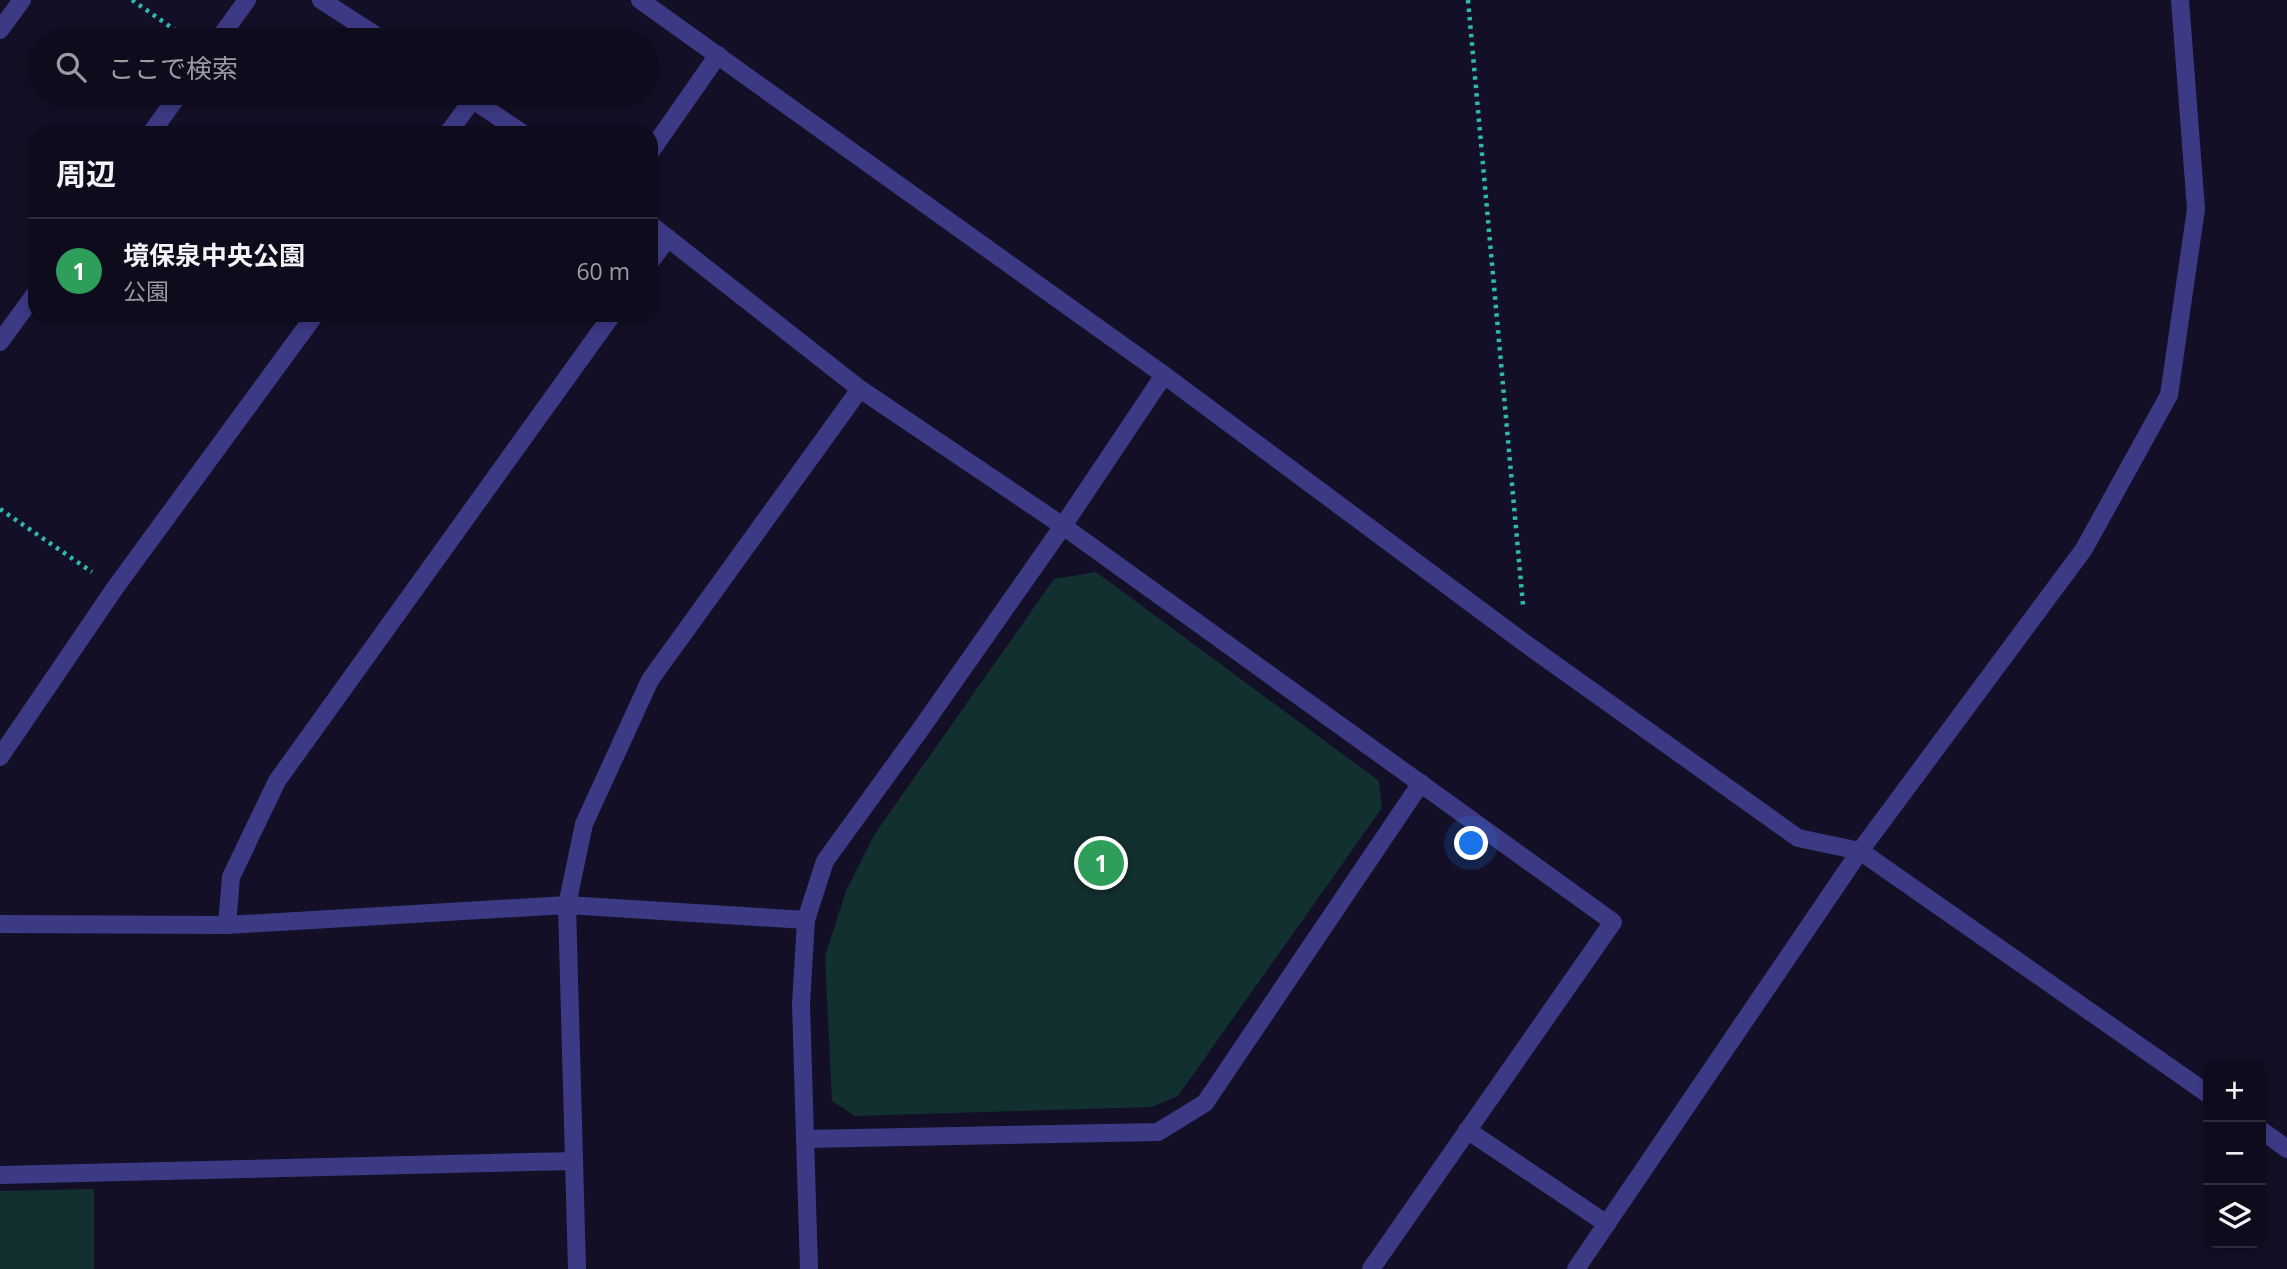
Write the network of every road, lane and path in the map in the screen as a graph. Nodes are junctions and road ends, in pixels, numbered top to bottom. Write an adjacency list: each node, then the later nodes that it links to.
1 (22, 0): 11 (street)
2 (132, 0): 8 (path)
3 (247, 0): 9 (street)
4 (321, 0): 10 (street)
5 (640, 0): 12 (street)
6 (1468, 0): 32 (path)
7 (2180, 0): 35 (street)
8 (173, 28)
9 (227, 28)
10 (364, 28)
11 (0, 30)
12 (718, 55): 19 (street); 27 (street)
13 (171, 105): 16 (street)
14 (463, 105): 17 (street)
15 (481, 105): 18 (street)
16 (156, 126)
17 (452, 126)
18 (512, 126)
19 (658, 141)
20 (658, 230): 21 (street)
21 (668, 238): 22 (street); 28 (street)
22 (658, 252)
23 (28, 304): 26 (street)
24 (310, 322): 31 (street)
25 (607, 322): 39 (street)
26 (0, 342)
27 (1164, 375): 30 (street); 32 (street)
28 (860, 389): 30 (street); 36 (street)
29 (0, 509): 31 (path)
30 (1063, 526): 34 (street); 37 (street)
31 (116, 588): 33 (street)
32 (1526, 644): 35 (street)
33 (0, 757)
34 (1421, 783): 41 (street); 43 (street)
35 (1860, 851): 40 (street); 47 (street)
36 (567, 905): 37 (street); 39 (street); 45 (street)
37 (806, 920): 43 (street)
38 (0, 924): 39 (street)
39 (227, 925)
40 (2203, 1091)
41 (1467, 1130): 47 (street); 50 (street)
42 (2266, 1134): 44 (street)
43 (805, 1139): 49 (street)
44 (2287, 1149)
45 (574, 1161): 46 (street); 48 (street)
46 (0, 1175)
47 (1607, 1224): 51 (street)
48 (577, 1269)
49 (809, 1269)
50 (1371, 1269)
51 (1576, 1269)

